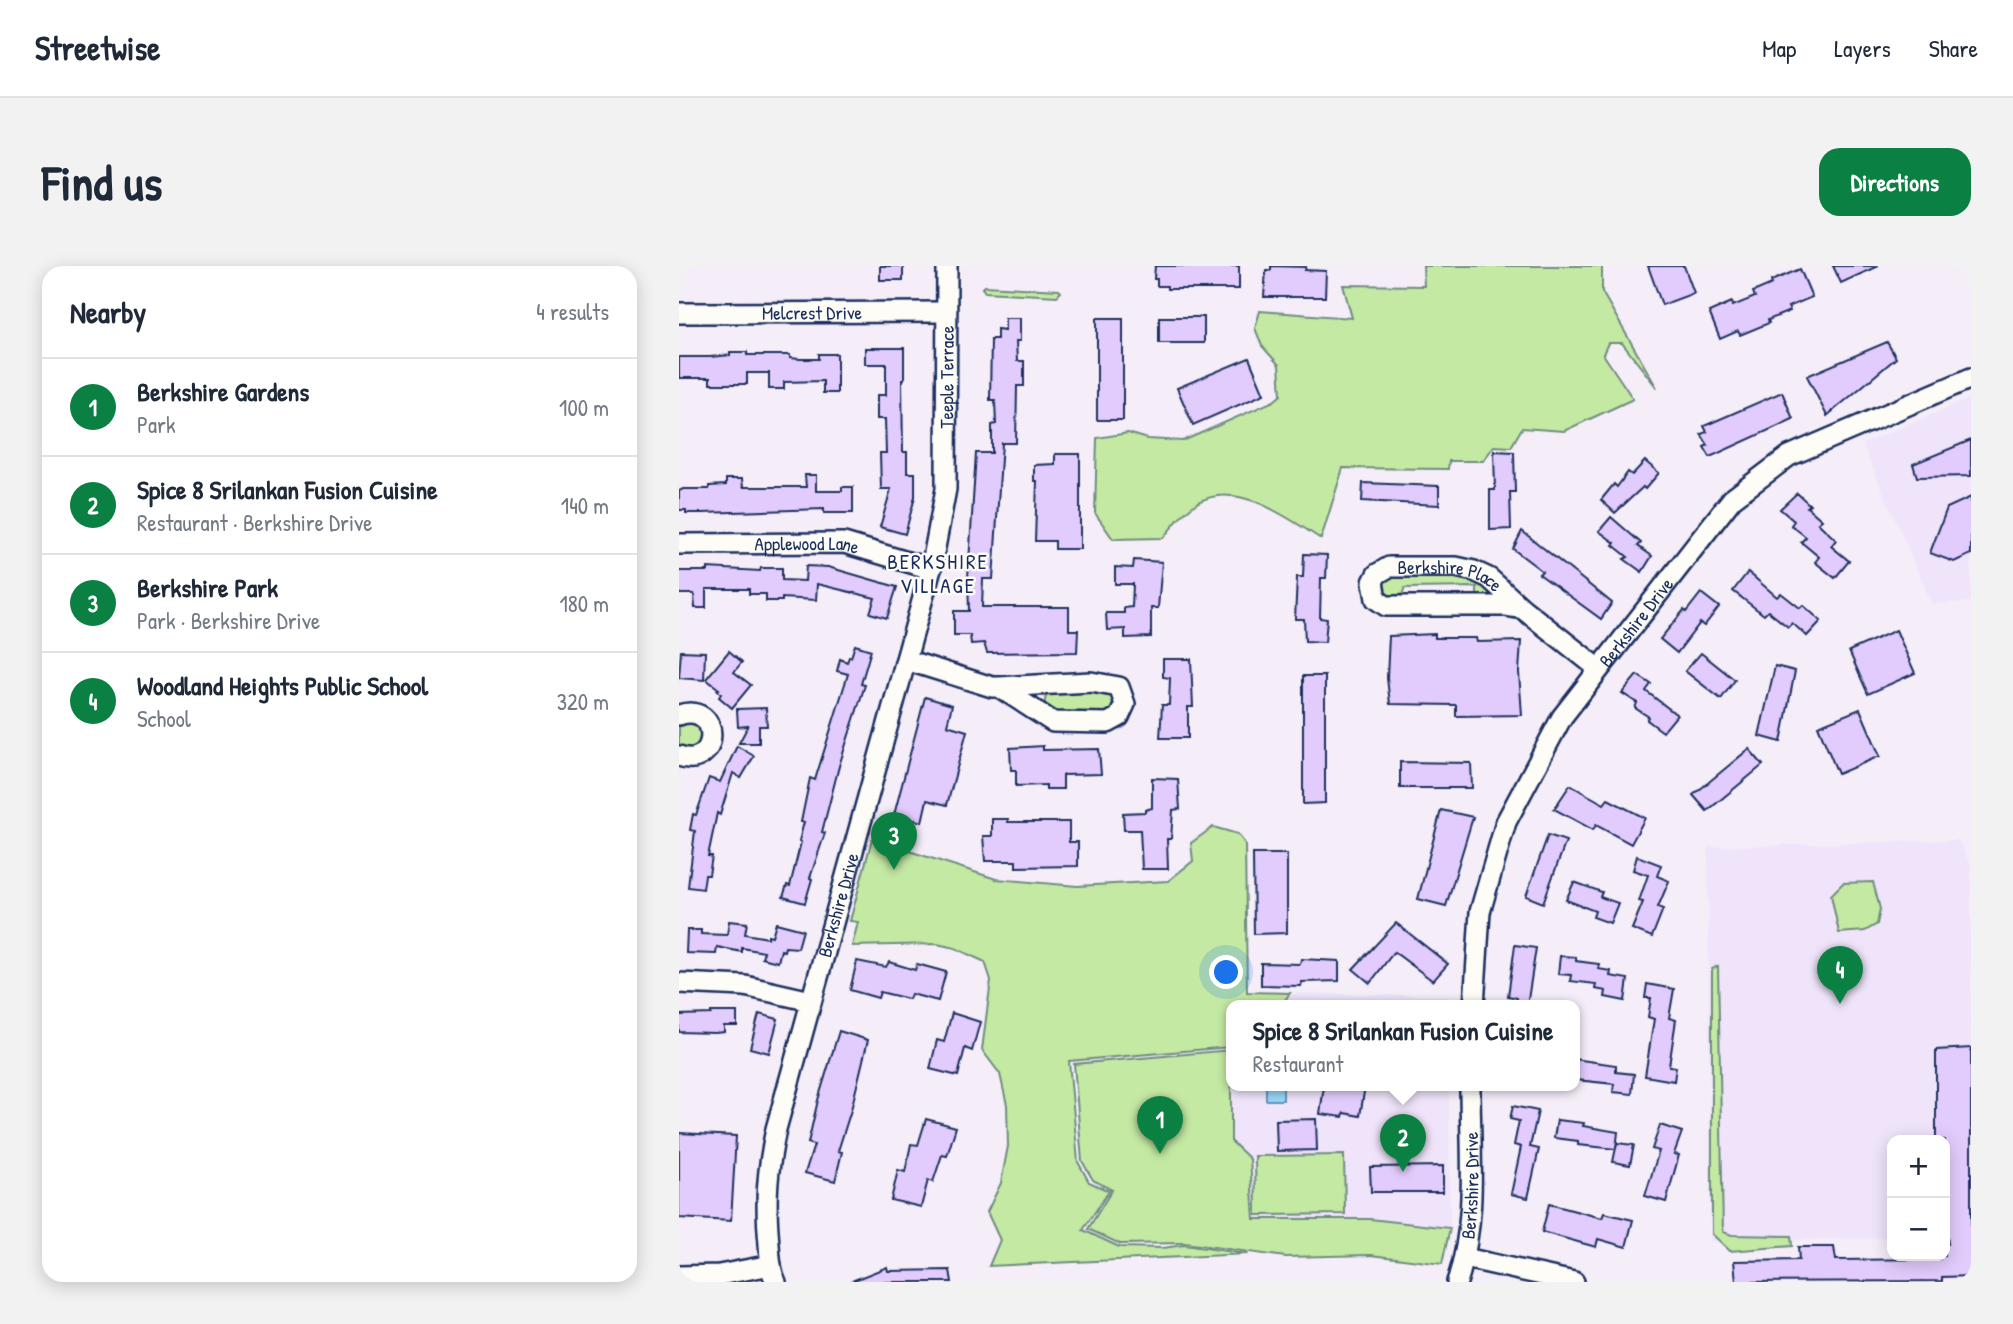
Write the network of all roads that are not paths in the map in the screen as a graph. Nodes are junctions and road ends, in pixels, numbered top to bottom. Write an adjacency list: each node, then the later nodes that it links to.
1 (947, 266): 2 (street, Teeple Terrace)
2 (946, 312): 3 (street, Melcrest Drive); 5 (street, Teeple Terrace)
3 (679, 313)
4 (1971, 378): 10 (street, Berkshire Drive)
5 (946, 489): 7 (street, Berkshire Drive)
6 (679, 544): 7 (street, Applewood Lane)
7 (932, 569): 9 (street, Berkshire Drive)
8 (1523, 609): 8 (street, Berkshire Place); 10 (street, Berkshire Place)
9 (906, 660): 11 (street); 16 (street, Berkshire Drive)
10 (1598, 668): 15 (street, Berkshire Drive)
11 (999, 687): 11 (street)
12 (679, 715): 13 (street)
13 (680, 759)
14 (679, 983): 16 (street)
15 (1474, 1000)
16 (811, 1001): 19 (street, Berkshire Drive)
17 (1471, 1091): 18 (street, Berkshire Drive)
18 (1465, 1258): 21 (street, Berkshire Drive); 22 (street)
19 (773, 1273): 20 (street)
20 (679, 1276)
21 (1457, 1282)
22 (1574, 1282)

